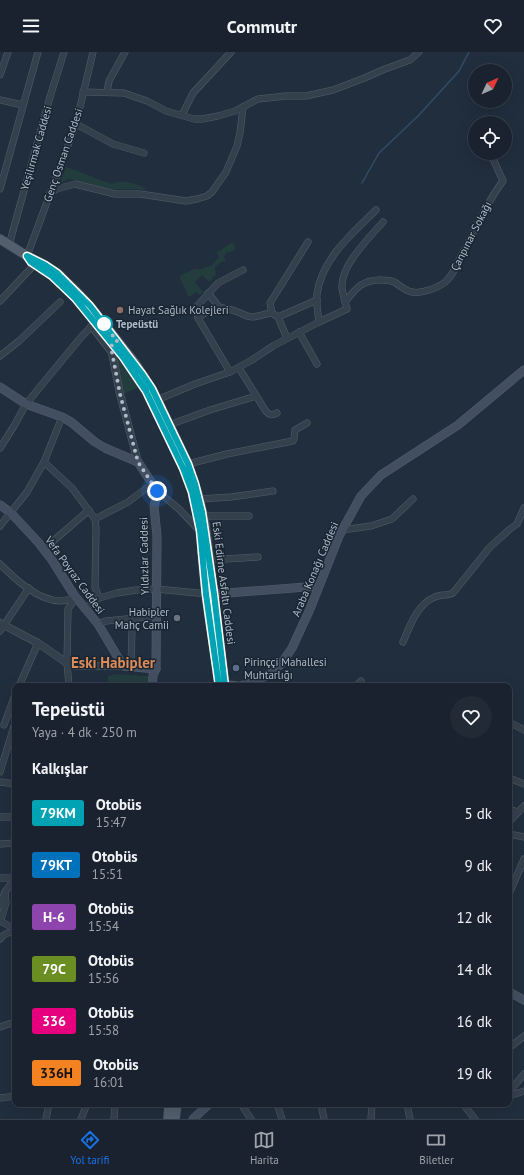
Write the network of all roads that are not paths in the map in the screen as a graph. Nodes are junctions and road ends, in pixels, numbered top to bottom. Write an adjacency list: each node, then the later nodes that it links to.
1 (8, 52): 8 (street)
2 (38, 52): 12 (street)
3 (64, 52): 24 (street, Yeşilırmak Caddesi)
4 (93, 52): 9 (street, Genç Osman Caddesi)
5 (125, 52): 10 (street)
6 (231, 52): 14 (street)
7 (420, 52): 13 (street)
8 (0, 75)
9 (83, 92): 10 (street); 15 (street, Genç Osman Caddesi)
10 (107, 92): 14 (street)
11 (0, 100): 12 (street)
12 (23, 105): 18 (street)
13 (243, 107): 14 (street); 19 (street)
14 (182, 115)
15 (76, 124): 16 (street); 19 (street, Genç Osman Caddesi)
16 (144, 153)
17 (493, 160): 32 (street, Çanpınar Sokağı)
18 (0, 189)
19 (50, 193): 25 (street, Genç Osman Caddesi)
20 (376, 210): 29 (street)
21 (383, 222): 32 (street)
22 (0, 239): 24 (main road, Eski Edirne Asfaltı Caddesi)
23 (308, 242): 34 (street)
24 (9, 245): 25 (main road, Eski Edirne Asfaltı Caddesi)
25 (27, 256): 26 (main road, Eski Edirne Asfaltı Caddesi); 37 (main road, Eski Edirne Asfaltı Caddesi)
26 (35, 264): 30 (street); 37 (main road, Eski Edirne Asfaltı Caddesi)
27 (243, 270): 28 (street)
28 (208, 293): 33 (street); 36 (street)
29 (317, 300): 35 (street); 38 (street)
30 (0, 301)
31 (60, 302): 43 (street)
32 (345, 302): 38 (street)
33 (219, 307): 34 (street); 36 (street)
34 (272, 313): 35 (street)
35 (278, 317): 40 (street)
36 (198, 318): 46 (street)
37 (96, 322): 41 (main road, Eski Edirne Asfaltı Caddesi); 42 (street); 51 (street)
38 (318, 322): 39 (street)
39 (299, 332): 40 (street); 44 (street)
40 (287, 338): 45 (street)
41 (115, 342): 42 (street); 50 (main road, Eski Edirne Asfaltı Caddesi)
42 (113, 354): 58 (street)
43 (0, 356)
44 (317, 364)
45 (239, 368): 46 (street); 49 (street)
46 (230, 372): 50 (street)
47 (523, 372): 74 (main road, Araba Konağı Caddesi)
48 (0, 387): 51 (main road)
49 (256, 396): 52 (street); 55 (street)
50 (155, 401): 55 (main road, Eski Edirne Asfaltı Caddesi); 73 (main road, Eski Edirne Asfaltı Caddesi)
51 (26, 404): 53 (main road); 56 (street)
52 (278, 414)
53 (62, 417): 57 (street); 58 (main road)
54 (307, 423): 59 (street)
55 (169, 425): 59 (main road, Eski Edirne Asfaltı Caddesi)
56 (0, 448)
57 (44, 462): 67 (street); 68 (street)
58 (138, 462): 60 (main road)
59 (188, 464): 63 (main road, Eski Edirne Asfaltı Caddesi)
60 (152, 484): 61 (main road); 71 (street)
61 (157, 491): 73 (street); 81 (main road, Yıldızlar Caddesi)
62 (273, 492): 63 (street)
63 (199, 499): 69 (main road, Eski Edirne Asfaltı Caddesi)
64 (413, 499): 74 (street)
65 (0, 505): 68 (main road, Vefa Poyraz Caddesi)
66 (524, 508): 91 (street)
67 (89, 510): 71 (street); 75 (street)
68 (10, 513): 72 (street); 75 (main road, Vefa Poyraz Caddesi)
69 (203, 516): 70 (street); 73 (main road, Eski Edirne Asfaltı Caddesi)
70 (248, 516)
71 (96, 519): 84 (street)
72 (0, 526)
73 (202, 530): 77 (main road, Eski Edirne Asfaltı Caddesi); 82 (main road, Eski Edirne Asfaltı Caddesi)
74 (342, 530): 79 (main road, Araba Konağı Caddesi)
75 (44, 549): 83 (main road, Vefa Poyraz Caddesi)
76 (258, 557): 77 (street)
77 (209, 560): 82 (main road, Eski Edirne Asfaltı Caddesi)
78 (0, 564): 80 (street)
79 (319, 586): 82 (main road); 101 (main road, Araba Konağı Caddesi)
80 (29, 588): 83 (street); 88 (street)
81 (156, 589): 82 (street); 84 (street); 86 (main road, Yıldızlar Caddesi)
82 (210, 594): 99 (main road, Eski Edirne Asfaltı Caddesi); 100 (main road, Eski Edirne Asfaltı Caddesi)
83 (76, 597): 85 (main road, Vefa Poyraz Caddesi); 93 (street)
84 (99, 598): 85 (street)
85 (86, 609): 89 (main road, Vefa Poyraz Caddesi)
86 (156, 616): 87 (street); 95 (main road, Yıldızlar Caddesi)
87 (131, 618): 89 (street); 94 (street)
88 (2, 624): 90 (street); 92 (street)
89 (98, 624): 94 (main road, Vefa Poyraz Caddesi)
90 (0, 631)
91 (403, 642)
92 (38, 643): 93 (street); 96 (street)
93 (67, 663): 94 (street); 97 (street)
94 (127, 667): 95 (main road)
95 (156, 669): 98 (main road, Yıldızlar Caddesi)
96 (20, 683)
97 (69, 683)
98 (152, 683)
99 (221, 683)
100 (222, 683)
101 (251, 683)
102 (12, 702): 104 (street)
103 (512, 724): 106 (street)
104 (2, 725): 105 (street)
105 (12, 726)
106 (524, 730)
107 (12, 733): 108 (street)
108 (0, 772)
109 (512, 779): 112 (street)
110 (0, 782): 111 (street)
111 (12, 784)
112 (524, 784)
113 (524, 800): 114 (street)
114 (522, 809): 117 (street)
115 (0, 816): 116 (street)
116 (12, 817)
117 (512, 819)
118 (512, 835): 119 (street)
119 (524, 837)
120 (12, 843): 121 (street)
121 (0, 844)
122 (524, 859): 123 (street)
123 (512, 876)
124 (0, 878): 125 (street)
125 (12, 878)
126 (12, 882): 127 (street)
127 (5, 892): 128 (street); 129 (street)
128 (0, 905)
129 (12, 927)
130 (12, 932): 131 (street)
131 (0, 939)
132 (512, 994): 133 (main road)
133 (524, 1000)
134 (12, 1023): 135 (street)
135 (0, 1027)
136 (524, 1036): 137 (street)
137 (512, 1046)
138 (524, 1074): 139 (street)
139 (512, 1089)
140 (524, 1091): 141 (street)
141 (512, 1094)
142 (12, 1096): 143 (street)
143 (0, 1098)
144 (48, 1107): 157 (street)
145 (86, 1107): 158 (street)
146 (115, 1107): 159 (street)
147 (169, 1107): 160 (main road)
148 (177, 1107): 161 (main road)
149 (206, 1107): 156 (main road)
150 (243, 1107): 162 (street)
151 (278, 1107): 163 (street)
152 (322, 1107): 164 (street)
153 (372, 1107): 165 (street)
154 (408, 1107): 166 (street)
155 (466, 1107): 167 (street)
156 (195, 1118)
157 (46, 1119)
158 (81, 1119)
159 (114, 1119)
160 (168, 1119)
161 (175, 1119)
162 (251, 1119)
163 (282, 1119)
164 (324, 1119)
165 (370, 1119)
166 (410, 1119)
167 (475, 1119)

